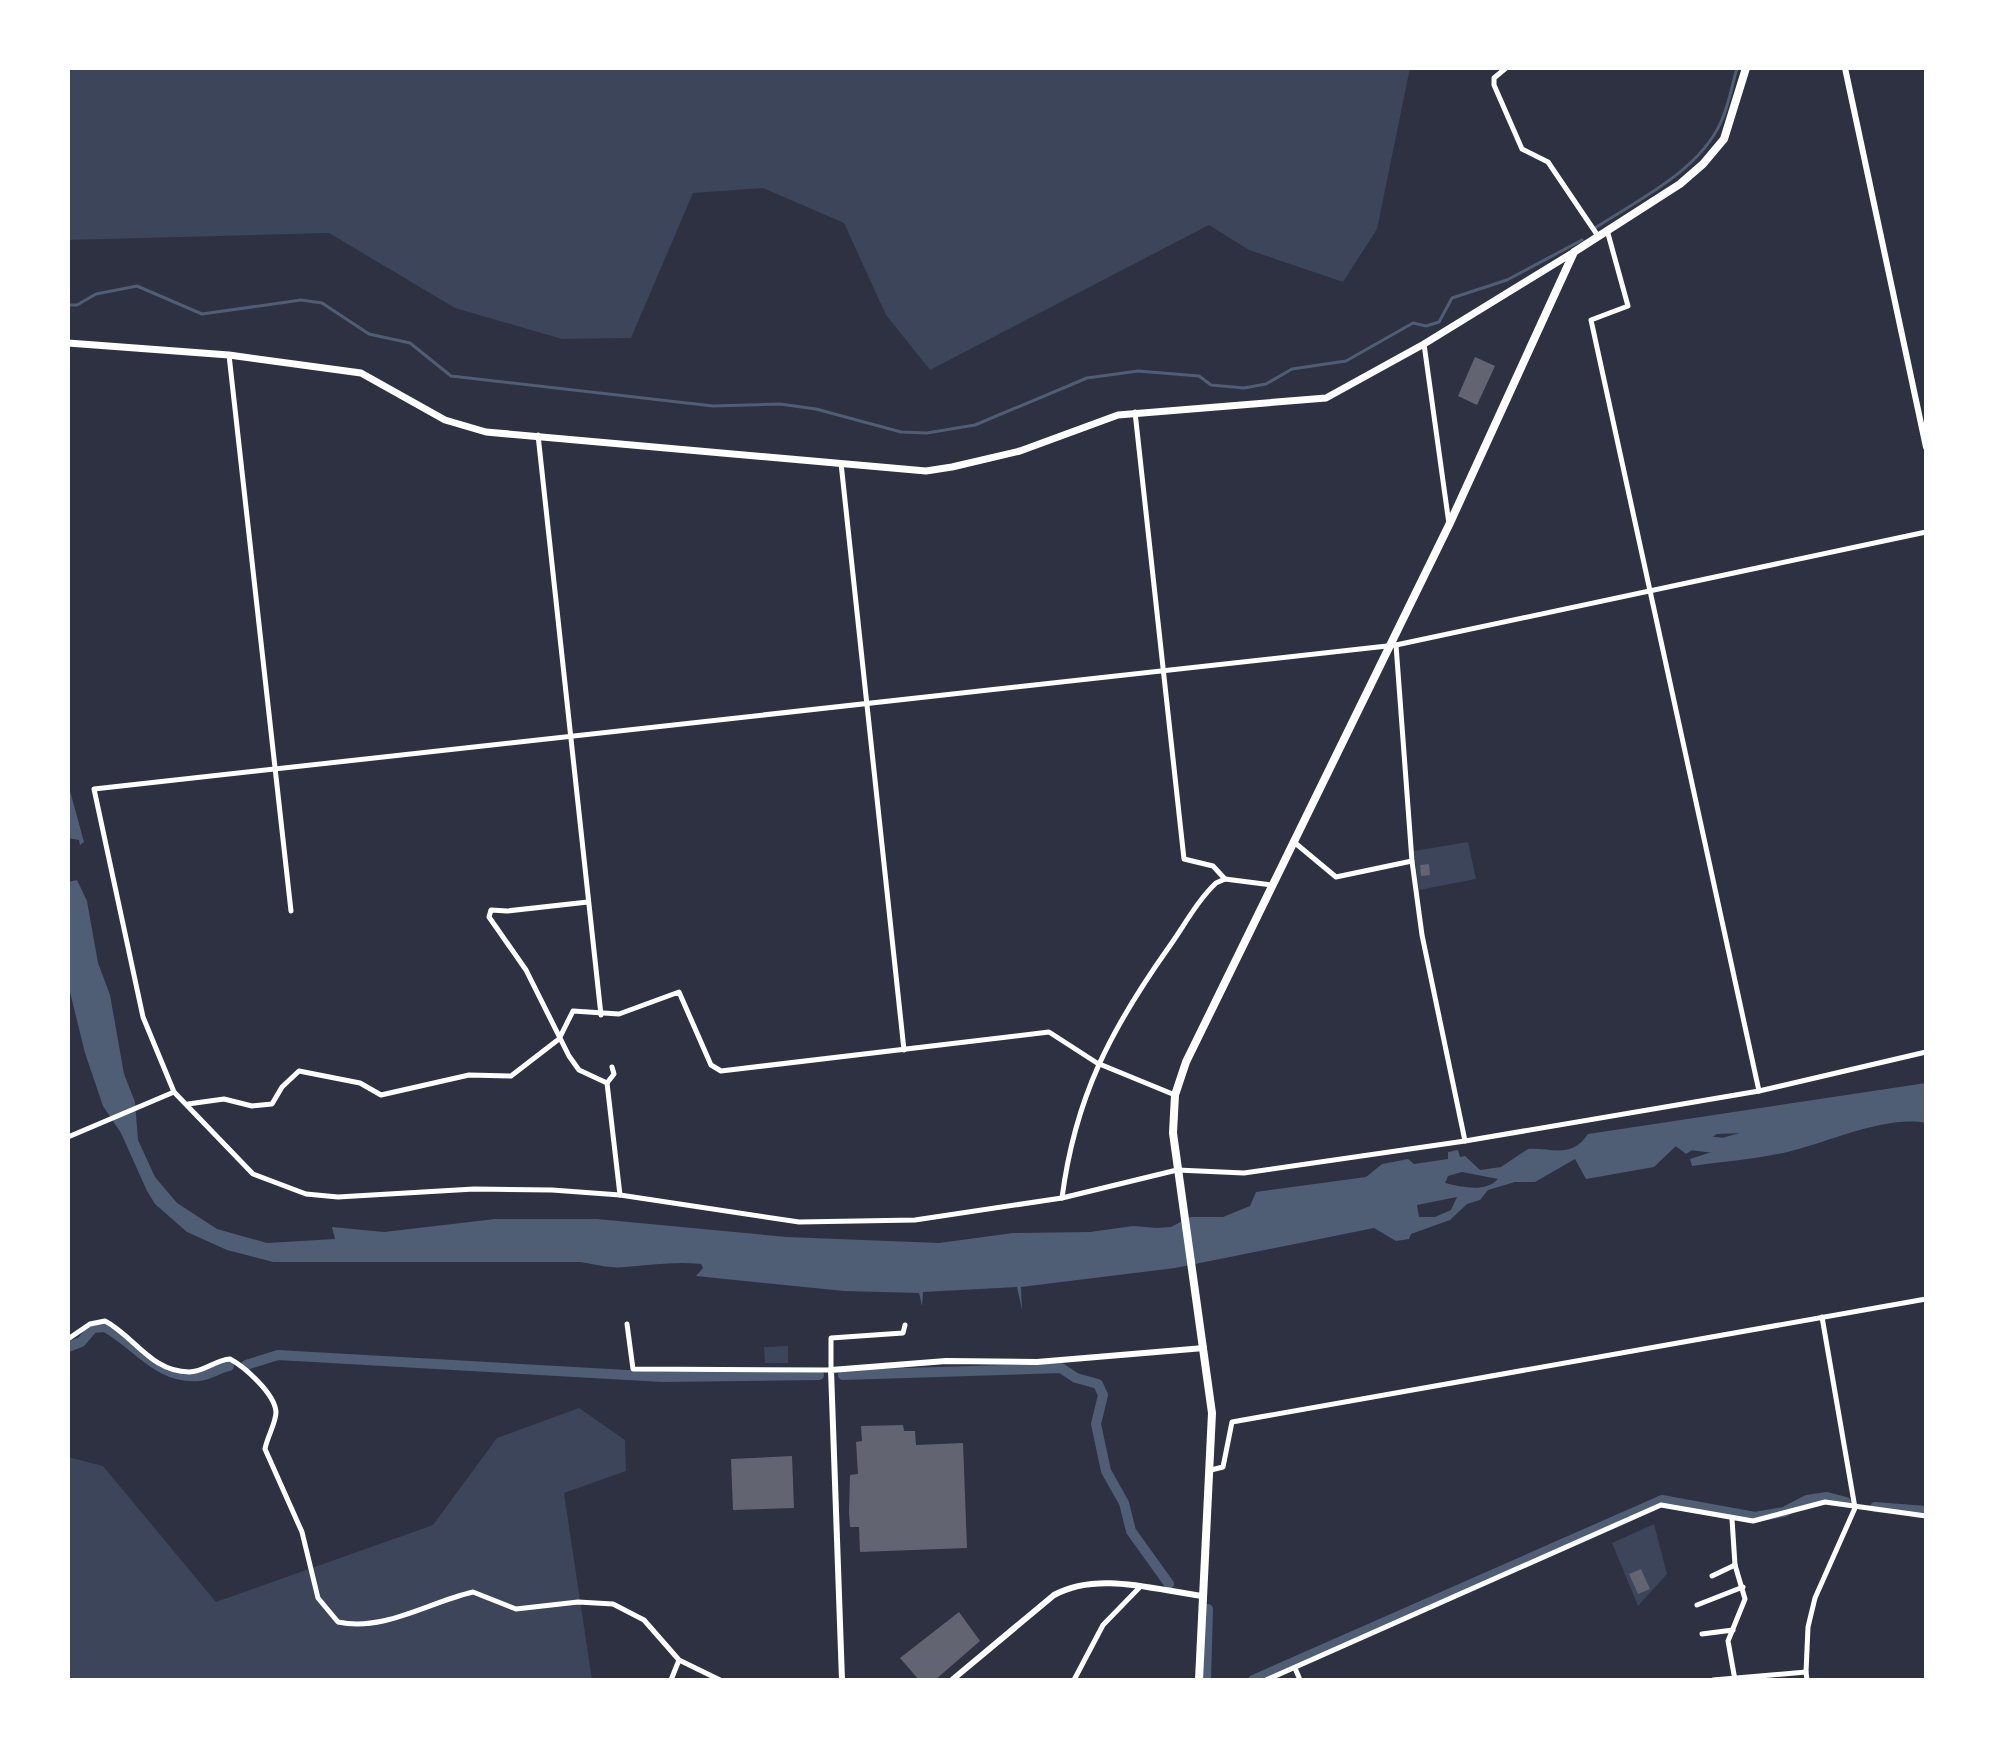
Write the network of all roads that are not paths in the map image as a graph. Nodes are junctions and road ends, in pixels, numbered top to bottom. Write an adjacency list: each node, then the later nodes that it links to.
1 (1506, 68): 5 (street)
2 (1746, 68): 4 (main road)
3 (1845, 68): 12 (street)
4 (1607, 229): 5 (main road); 16 (street)
5 (1598, 236): 6 (main road)
6 (1574, 252): 8 (main road); 14 (main road)
7 (68, 343): 9 (main road)
8 (1424, 344): 10 (main road); 14 (street)
9 (229, 355): 11 (main road); 21 (street)
10 (1135, 412): 13 (main road); 18 (street)
11 (538, 434): 13 (main road); 20 (street)
12 (1926, 447)
13 (841, 462): 19 (street)
14 (1449, 525): 17 (main road)
15 (1926, 532): 16 (street)
16 (1651, 593): 17 (street); 35 (street)
17 (1392, 646): 18 (street); 22 (main road); 23 (street)
18 (1164, 670): 19 (street); 24 (street)
19 (865, 705): 20 (street); 30 (street)
20 (571, 738): 21 (street); 26 (street)
21 (274, 770): 27 (street); 36 (street)
22 (1293, 841): 23 (street); 25 (main road)
23 (1412, 861): 40 (street)
24 (1225, 879): 25 (street); 32 (street)
25 (1273, 885): 37 (main road)
26 (588, 902): 28 (street); 29 (street)
27 (291, 911)
28 (601, 1015): 29 (street); 30 (street)
29 (559, 1039): 34 (street); 38 (street)
30 (904, 1050): 32 (street)
31 (1926, 1052): 35 (street)
32 (1097, 1063): 37 (street); 43 (street)
33 (612, 1067): 34 (street)
34 (607, 1083): 42 (street)
35 (1759, 1091): 40 (street)
36 (171, 1093): 38 (street); 39 (street)
37 (1175, 1095): 41 (main road)
38 (187, 1105): 42 (street)
39 (71, 1136)
40 (1465, 1141): 41 (street)
41 (1178, 1173): 43 (street); 49 (main road)
42 (620, 1195): 43 (street)
43 (1062, 1198)
44 (1926, 1299): 45 (street)
45 (1822, 1317): 51 (street); 52 (street)
46 (627, 1324): 50 (street)
47 (905, 1325): 50 (street)
48 (68, 1339): 63 (street)
49 (1204, 1348): 50 (street); 51 (main road)
50 (831, 1370): 69 (street)
51 (1211, 1470): 59 (main road)
52 (1855, 1508): 53 (street); 54 (street); 65 (street)
53 (1926, 1516)
54 (1732, 1519): 55 (street); 64 (street)
55 (1735, 1565): 56 (street); 57 (street)
56 (1712, 1576)
57 (1743, 1587): 60 (street); 61 (street)
58 (1139, 1588): 59 (street); 70 (street); 71 (street)
59 (1203, 1596): 72 (main road)
60 (1697, 1605)
61 (1734, 1630): 62 (street); 66 (street)
62 (1702, 1634)
63 (679, 1660): 67 (street); 68 (street)
64 (1295, 1668): 73 (street); 74 (street)
65 (1806, 1672): 66 (street); 76 (street)
66 (1734, 1678): 75 (street)
67 (671, 1680)
68 (720, 1680)
69 (842, 1680)
70 (952, 1680)
71 (1074, 1680)
72 (1199, 1680)
73 (1266, 1680)
74 (1300, 1680)
75 (1713, 1680)
76 (1807, 1680)

